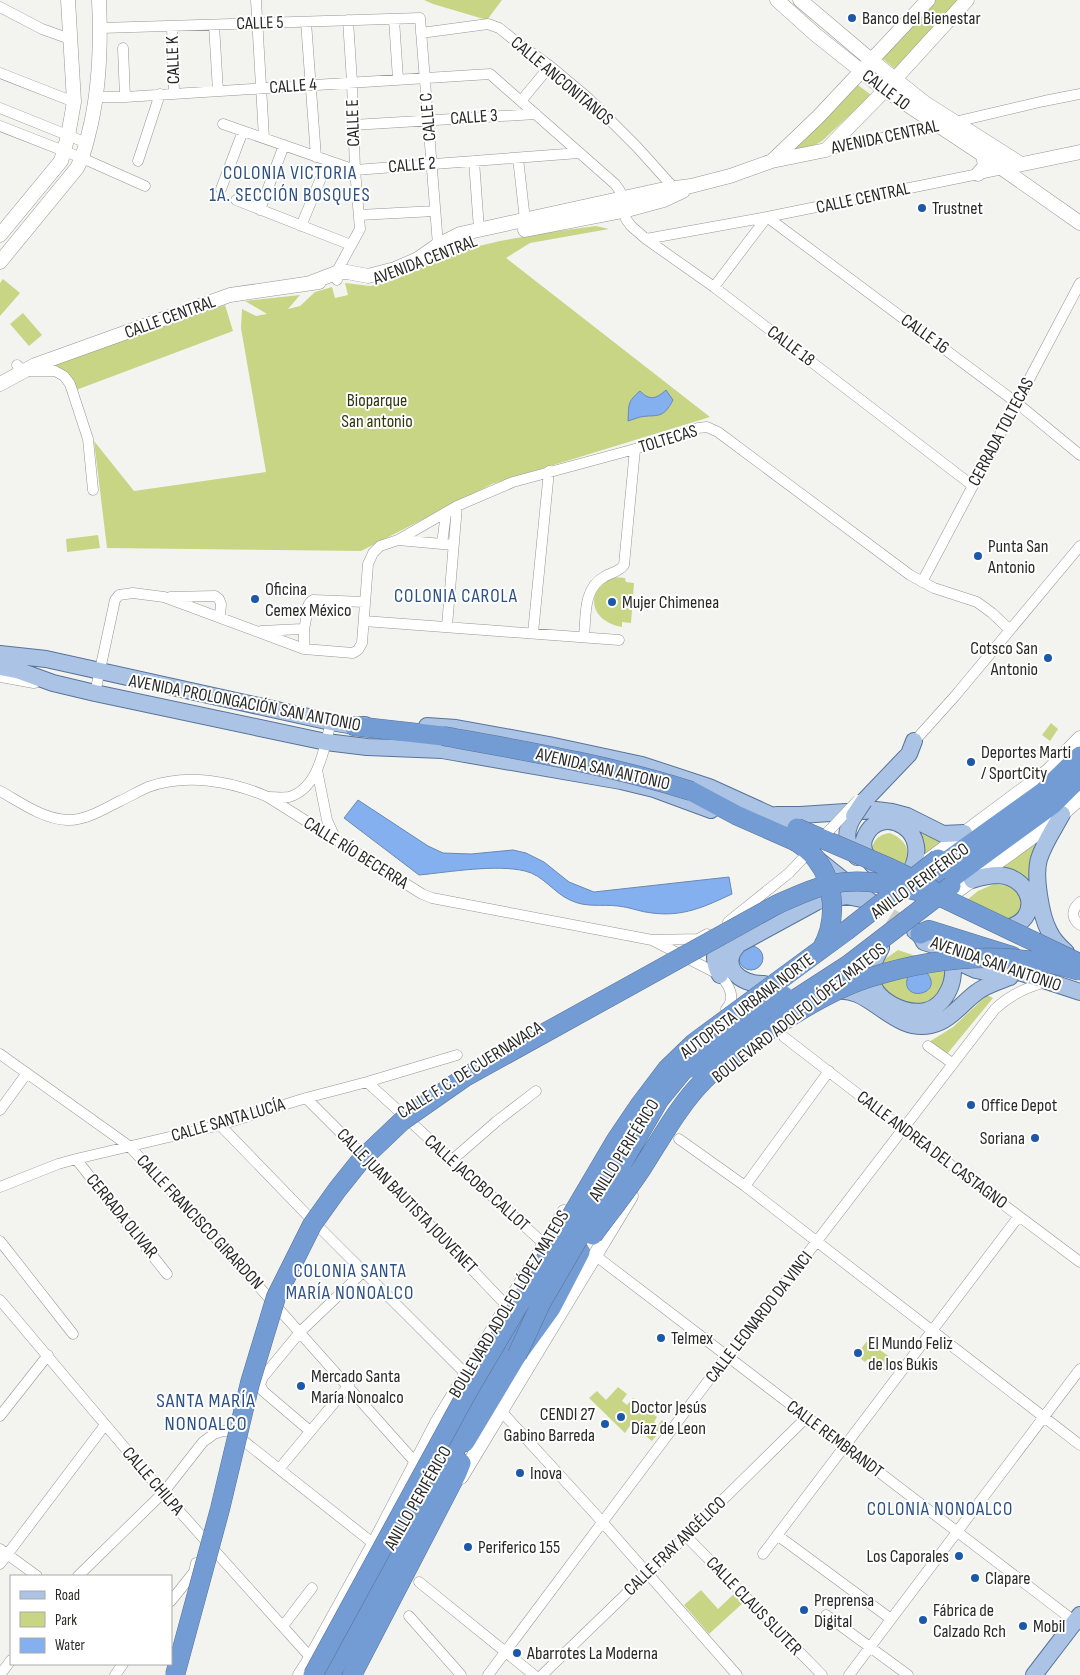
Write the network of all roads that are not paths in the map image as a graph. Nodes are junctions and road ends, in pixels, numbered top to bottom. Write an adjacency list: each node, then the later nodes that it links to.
1 (68, 0): 18 (main road)
2 (99, 0): 16 (main road)
3 (256, 0): 13 (street)
4 (777, 0): 22 (main road, CALLE 10)
5 (800, 0): 20 (main road, CALLE 10)
6 (928, 0): 20 (main road)
7 (967, 0): 26 (main road)
8 (0, 7): 18 (street)
9 (420, 18): 10 (street, CALLE 5); 17 (street, CALLE C)
10 (394, 19): 11 (street, CALLE 5); 25 (street)
11 (348, 20): 12 (street, CALLE 5); 27 (street, CALLE E)
12 (306, 22): 13 (street, CALLE 5); 28 (street)
13 (258, 24): 14 (street, CALLE 5); 29 (street)
14 (214, 25): 15 (street, CALLE 5); 31 (street)
15 (172, 26): 16 (street, CALLE 5); 33 (street, CALLE K)
16 (101, 28): 36 (main road)
17 (421, 33): 21 (street, CALLE ANCONITANOS); 24 (street, CALLE C)
18 (70, 39): 38 (main road)
19 (123, 48): 35 (street)
20 (871, 60): 22 (main road); 26 (main road, CALLE 10)
21 (550, 66): 37 (street); 72 (street, CALLE ANCONITANOS)
22 (861, 71): 30 (main road, CALLE 10); 62 (main road)
23 (0, 73): 38 (street)
24 (425, 78): 25 (street, CALLE 4); 37 (street, CALLE 4); 41 (street, CALLE C)
25 (398, 79): 27 (street, CALLE 4)
26 (895, 80): 30 (main road); 42 (main road, CALLE 10)
27 (352, 82): 28 (street, CALLE 4); 44 (street, CALLE E)
28 (312, 85): 29 (street, CALLE 4); 57 (street)
29 (262, 88): 31 (street, CALLE 4); 49 (street)
30 (885, 90): 46 (main road, CALLE 10); 52 (main road)
31 (218, 91): 33 (street, CALLE 4)
32 (160, 94): 33 (street, CALLE 4); 35 (street, CALLE 4); 63 (street)
33 (174, 94)
34 (1080, 94): 42 (street, AVENIDA CENTRAL)
35 (125, 96): 36 (street, CALLE 4)
36 (96, 97): 50 (main road)
37 (521, 101): 40 (street)
38 (74, 102): 48 (main road)
39 (0, 108): 48 (street)
40 (536, 114): 41 (street, CALLE 3); 55 (street)
41 (428, 120): 44 (street, CALLE 3); 64 (street, CALLE C)
42 (955, 122): 46 (street, AVENIDA CENTRAL); 65 (main road, CALLE 10)
43 (223, 124): 47 (street, CALLE 2)
44 (354, 125): 67 (street, CALLE E)
45 (0, 126): 53 (street)
46 (938, 126): 52 (street, AVENIDA CENTRAL); 56 (main road, CALLE 10)
47 (243, 131): 49 (street, CALLE 2); 71 (street)
48 (68, 136): 50 (street); 53 (main road)
49 (264, 138): 51 (street, CALLE 2)
50 (87, 143): 58 (main road)
51 (284, 146): 57 (street, CALLE 2); 76 (street)
52 (826, 150): 62 (main road, AVENIDA CENTRAL)
53 (64, 151): 58 (street); 69 (main road)
54 (1080, 152): 65 (main road, CALLE CENTRAL)
55 (580, 153): 59 (street, CALLE 2); 75 (street)
56 (983, 155): 66 (main road, CALLE 10); 68 (main road)
57 (316, 157): 60 (street, CALLE 2)
58 (82, 158): 70 (street); 73 (main road)
59 (518, 158): 61 (street, CALLE 2); 80 (street)
60 (328, 161): 67 (street, CALLE 2); 82 (street)
61 (474, 161): 64 (street, CALLE 2); 83 (street)
62 (772, 161): 72 (main road, AVENIDA CENTRAL)
63 (138, 162)
64 (431, 164): 67 (street, CALLE 2); 77 (street, CALLE C)
65 (1021, 164): 66 (main road, CALLE CENTRAL)
66 (1003, 169): 68 (street, CALLE CENTRAL); 81 (main road, CALLE 10)
67 (355, 170): 78 (street, CALLE E)
68 (978, 174): 79 (street, CALLE CENTRAL)
69 (41, 185): 73 (main road); 84 (main road)
70 (146, 186)
71 (221, 189)
72 (675, 191): 75 (main road, AVENIDA CENTRAL)
73 (54, 195): 88 (main road)
74 (236, 200): 76 (street)
75 (622, 205): 80 (main road, AVENIDA CENTRAL); 85 (street, CALLE 18); 89 (main road, AVENIDA CENTRAL)
76 (260, 210): 82 (street)
77 (435, 211): 78 (street); 87 (street, CALLE C)
78 (358, 215): 86 (street, CALLE E)
79 (767, 218): 85 (street, CALLE CENTRAL); 92 (street); 96 (street, CALLE 16)
80 (524, 220): 83 (main road, AVENIDA CENTRAL)
81 (1080, 223)
82 (301, 226): 86 (street)
83 (479, 229): 87 (main road, AVENIDA CENTRAL)
84 (0, 236)
85 (646, 239): 92 (street, CALLE 18)
86 (351, 245): 89 (street, CALLE E)
87 (438, 245): 89 (main road, AVENIDA CENTRAL)
88 (0, 262)
89 (336, 276): 90 (main road, AVENIDA CENTRAL)
90 (310, 283): 93 (main road, CALLE CENTRAL)
91 (1080, 283): 96 (street, CERRADA TOLTECAS)
92 (714, 287): 100 (street, CALLE 18)
93 (25, 367): 94 (main road, CALLE CENTRAL); 95 (main road, CALLE CENTRAL); 101 (street)
94 (0, 374)
95 (0, 384)
96 (1017, 403): 98 (street, CALLE 16); 100 (street, CERRADA TOLTECAS)
97 (635, 449): 99 (street, TOLTECAS); 108 (street, TOLTECAS); 118 (street)
98 (1080, 455)
99 (549, 472): 102 (street, TOLTECAS); 117 (street)
100 (973, 486): 108 (street, CERRADA TOLTECAS)
101 (93, 490)
102 (457, 506): 103 (street, TOLTECAS); 106 (street)
103 (446, 513): 104 (street, TOLTECAS); 105 (street)
104 (398, 540): 105 (street); 110 (street, TOLTECAS)
105 (442, 544): 106 (street)
106 (453, 545): 113 (street)
107 (1080, 546): 115 (street)
108 (922, 582): 115 (street, TOLTECAS)
109 (164, 597): 111 (street); 111 (street); 125 (street)
110 (365, 602): 112 (street); 114 (street)
111 (220, 617): 116 (street)
112 (364, 621): 113 (street); 121 (street)
113 (447, 626): 117 (street)
114 (304, 628): 116 (street); 121 (street)
115 (1010, 630): 133 (street)
116 (258, 631): 121 (street)
117 (533, 633): 118 (street)
118 (584, 638): 119 (street)
119 (619, 640)
120 (0, 648): 123 (main road, AVENIDA PROLONGACIÓN SAN ANTONIO)
121 (304, 649)
122 (0, 654): 123 (main road)
123 (46, 659): 125 (main road, AVENIDA PROLONGACIÓN SAN ANTONIO)
124 (0, 667): 127 (main road)
125 (100, 671): 128 (street); 129 (main road, AVENIDA PROLONGACIÓN SAN ANTONIO)
126 (0, 675): 127 (main road, AVENIDA PROLONGACIÓN SAN ANTONIO)
127 (53, 683): 128 (main road, AVENIDA PROLONGACIÓN SAN ANTONIO)
128 (95, 693): 132 (main road, AVENIDA PROLONGACIÓN SAN ANTONIO)
129 (331, 722): 130 (main road, AVENIDA PROLONGACIÓN SAN ANTONIO); 132 (street)
130 (354, 726): 139 (highway, AVENIDA SAN ANTONIO, bridge); 139 (main road, AVENIDA PROLONGACIÓN SAN ANTONIO)
131 (1080, 738): 146 (main road)
132 (326, 742): 136 (street); 139 (main road, AVENIDA PROLONGACIÓN SAN ANTONIO)
133 (914, 742): 143 (main road)
134 (1080, 749): 222 (highway, AUTOPISTA URBANA NORTE, bridge)
135 (1080, 756): 175 (highway, ANILLO PERIFÉRICO)
136 (317, 770): 141 (street); 147 (street)
137 (1080, 777): 155 (highway, ANILLO PERIFÉRICO)
138 (1080, 786): 166 (highway, AUTOPISTA URBANA NORTE, bridge)
139 (688, 790): 145 (main road, AVENIDA PROLONGACIÓN SAN ANTONIO); 148 (main road, AVENIDA PROLONGACIÓN SAN ANTONIO); 153 (highway, AVENIDA SAN ANTONIO, bridge); 189 (highway, bridge)
140 (0, 791): 141 (street, CALLE RÍO BECERRA)
141 (268, 797): 147 (street, CALLE RÍO BECERRA)
142 (1080, 798): 144 (main road, BOULEVARD ADOLFO LÓPEZ MATEOS)
143 (861, 800): 149 (main road, bridge); 160 (street, bridge)
144 (1062, 814): 152 (main road, BOULEVARD ADOLFO LÓPEZ MATEOS); 165 (main road)
145 (771, 815): 146 (main road); 149 (main road, AVENIDA PROLONGACIÓN SAN ANTONIO)
146 (964, 833): 151 (main road)
147 (336, 840): 161 (street, CALLE RÍO BECERRA)
148 (806, 852): 159 (main road); 173 (main road, AVENIDA PROLONGACIÓN SAN ANTONIO)
149 (861, 859): 150 (main road, AVENIDA PROLONGACIÓN SAN ANTONIO)
150 (877, 868): 151 (main road); 151 (main road)
151 (902, 877): 167 (main road)
152 (972, 880): 157 (main road); 162 (main road, BOULEVARD ADOLFO LÓPEZ MATEOS)
153 (950, 901): 157 (main road, AVENIDA SAN ANTONIO); 165 (highway, bridge); 263 (highway, bridge)
154 (1080, 902): 156 (street)
155 (910, 909): 162 (highway); 265 (highway, ANILLO PERIFÉRICO)
156 (1080, 925)
157 (1006, 928): 165 (main road, AVENIDA SAN ANTONIO)
158 (921, 932): 164 (main road, AVENIDA SAN ANTONIO); 172 (highway, bridge)
159 (727, 937): 160 (main road); 169 (main road)
160 (698, 939): 161 (street)
161 (652, 940): 163 (street, CALLE RÍO BECERRA)
162 (885, 945): 164 (main road); 177 (main road, BOULEVARD ADOLFO LÓPEZ MATEOS)
163 (674, 952): 169 (street, CALLE RÍO BECERRA); 193 (street, CALLE F. C. DE CUERNAVACA)
164 (946, 953): 170 (main road, AVENIDA SAN ANTONIO); 171 (main road)
165 (1075, 958)
166 (850, 963): 180 (highway, bridge); 189 (highway, AUTOPISTA URBANA NORTE, bridge)
167 (790, 964): 175 (highway)
168 (1080, 971): 179 (highway, bridge)
169 (720, 975): 173 (street, CALLE RÍO BECERRA); 178 (street)
170 (1031, 975): 171 (main road); 174 (main road, AVENIDA SAN ANTONIO)
171 (1009, 977): 177 (main road)
172 (1080, 978)
173 (740, 979): 175 (main road)
174 (1049, 982): 176 (main road, AVENIDA SAN ANTONIO); 185 (street, CALLE LEONARDO DA VINCI)
175 (773, 984): 178 (main road, BOULEVARD ADOLFO LÓPEZ MATEOS); 236 (highway, ANILLO PERIFÉRICO)
176 (1080, 992)
177 (828, 994): 208 (main road, BOULEVARD ADOLFO LÓPEZ MATEOS)
178 (726, 1010): 207 (main road, BOULEVARD ADOLFO LÓPEZ MATEOS)
179 (790, 1016): 180 (highway, bridge); 208 (highway, bridge)
180 (758, 1030): 189 (highway, bridge)
181 (784, 1037): 186 (street, CALLE ANDREA DEL CASTAGNO)
182 (928, 1046): 185 (street)
183 (0, 1054): 187 (street, CALLE FRANCISCO GIRARDON)
184 (457, 1055): 188 (street, CALLE SANTA LUCÍA)
185 (952, 1063): 195 (street, CALLE LEONARDO DA VINCI)
186 (829, 1072): 195 (street, CALLE ANDREA DEL CASTAGNO); 201 (street)
187 (27, 1073): 192 (street); 197 (street, CALLE FRANCISCO GIRARDON)
188 (367, 1082): 191 (street, CALLE SANTA LUCÍA); 193 (street, CALLE JACOBO CALLOT)
189 (679, 1087): 208 (highway); 219 (highway, bridge)
190 (536, 1091): 200 (street)
191 (306, 1098): 194 (street, CALLE SANTA LUCÍA); 198 (street, CALLE JUAN BAUTISTA JOUVENET)
192 (0, 1110)
193 (400, 1112): 198 (street, CALLE F. C. DE CUERNAVACA); 200 (street, CALLE JACOBO CALLOT)
194 (220, 1125): 197 (street, CALLE SANTA LUCÍA); 204 (street)
195 (902, 1129): 203 (street, CALLE ANDREA DEL CASTAGNO); 206 (street, CALLE LEONARDO DA VINCI)
196 (679, 1139): 201 (street)
197 (129, 1146): 199 (street, CALLE SANTA LUCÍA); 212 (street, CALLE FRANCISCO GIRARDON)
198 (359, 1151): 204 (street, CALLE F. C. DE CUERNAVACA); 214 (street, CALLE JUAN BAUTISTA JOUVENET)
199 (76, 1159): 202 (street, CALLE SANTA LUCÍA); 211 (street, CERRADA OLIVAR)
200 (451, 1160): 207 (street, CALLE JACOBO CALLOT)
201 (745, 1186): 206 (street)
202 (0, 1188)
203 (1019, 1216): 209 (street, CALLE ANDREA DEL CASTAGNO); 215 (street)
204 (308, 1217): 210 (street); 212 (street, CALLE F. C. DE CUERNAVACA)
205 (0, 1241): 217 (street)
206 (817, 1242): 215 (street); 220 (street, CALLE LEONARDO DA VINCI)
207 (543, 1243): 214 (main road, BOULEVARD ADOLFO LÓPEZ MATEOS)
208 (588, 1254): 219 (highway, bridge); 220 (street, CALLE REMBRANDT); 224 (main road, BOULEVARD ADOLFO LÓPEZ MATEOS)
209 (1080, 1262)
210 (364, 1271): 216 (street); 222 (street)
211 (167, 1274)
212 (268, 1296): 216 (street, CALLE FRANCISCO GIRARDON); 230 (street, CALLE F. C. DE CUERNAVACA)
213 (0, 1300): 218 (street, CALLE CHILPA)
214 (507, 1306): 222 (main road, BOULEVARD ADOLFO LÓPEZ MATEOS)
215 (932, 1331): 226 (street); 233 (street)
216 (300, 1332): 223 (street, CALLE FRANCISCO GIRARDON); 231 (street)
217 (73, 1334)
218 (48, 1355): 225 (street); 228 (street, CALLE CHILPA)
219 (517, 1355): 229 (highway)
220 (726, 1357): 227 (street, CALLE REMBRANDT); 238 (street, CALLE LEONARDO DA VINCI)
221 (1080, 1369): 226 (street)
222 (467, 1383): 234 (main road, BOULEVARD ADOLFO LÓPEZ MATEOS); 261 (highway, AUTOPISTA URBANA NORTE, bridge)
223 (348, 1385): 231 (street); 234 (street, CALLE FRANCISCO GIRARDON)
224 (500, 1410): 238 (street); 268 (main road, BOULEVARD ADOLFO LÓPEZ MATEOS)
225 (0, 1416)
226 (1044, 1416): 232 (street); 239 (street)
227 (807, 1417): 233 (street, CALLE REMBRANDT); 241 (street, CALLE FRAY ANGÉLICO)
228 (105, 1425): 237 (street, CALLE CHILPA); 244 (street)
229 (473, 1428): 266 (highway); 267 (highway)
230 (231, 1431): 235 (street); 237 (street); 242 (street, CALLE F. C. DE CUERNAVACA)
231 (310, 1431): 235 (street)
232 (1080, 1445)
233 (845, 1446): 239 (street, CALLE REMBRANDT); 240 (street)
234 (415, 1462): 243 (main road, BOULEVARD ADOLFO LÓPEZ MATEOS)
235 (279, 1468): 243 (street)
236 (432, 1473): 261 (highway, ANILLO PERIFÉRICO); 264 (highway)
237 (163, 1493): 242 (street, CALLE CHILPA); 249 (street)
238 (602, 1522): 247 (street); 259 (street, CALLE LEONARDO DA VINCI)
239 (957, 1531): 255 (street); 256 (street, CALLE REMBRANDT)
240 (776, 1535): 245 (street); 255 (street)
241 (686, 1536): 247 (street, CALLE FRAY ANGÉLICO); 274 (street, CALLE CLAUS SLUTER)
242 (203, 1538): 252 (street, CALLE F. C. DE CUERNAVACA); 257 (street, CALLE CHILPA)
243 (374, 1544): 261 (main road, BOULEVARD ADOLFO LÓPEZ MATEOS)
244 (4, 1551): 246 (street); 248 (street)
245 (763, 1554)
246 (0, 1564)
247 (647, 1573): 272 (street, CALLE FRAY ANGÉLICO); 273 (street)
248 (35, 1575)
249 (79, 1575)
250 (419, 1582): 259 (street)
251 (312, 1588): 257 (street)
252 (172, 1600)
253 (826, 1615): 258 (street)
254 (409, 1616): 269 (street)
255 (891, 1619): 258 (street)
256 (1078, 1621): 277 (main road)
257 (283, 1626): 261 (street, CALLE CHILPA)
258 (870, 1648): 275 (street); 276 (street)
259 (505, 1652): 270 (street, CALLE LEONARDO DA VINCI); 271 (street)
260 (10, 1661): 262 (street)
261 (314, 1669): 264 (main road, BOULEVARD ADOLFO LÓPEZ MATEOS)
262 (0, 1675)
263 (175, 1675)
264 (302, 1675)
265 (330, 1675)
266 (336, 1675)
267 (352, 1675)
268 (359, 1675)
269 (461, 1675)
270 (488, 1675)
271 (534, 1675)
272 (542, 1675)
273 (737, 1675)
274 (822, 1675)
275 (850, 1675)
276 (908, 1675)
277 (1034, 1675)

